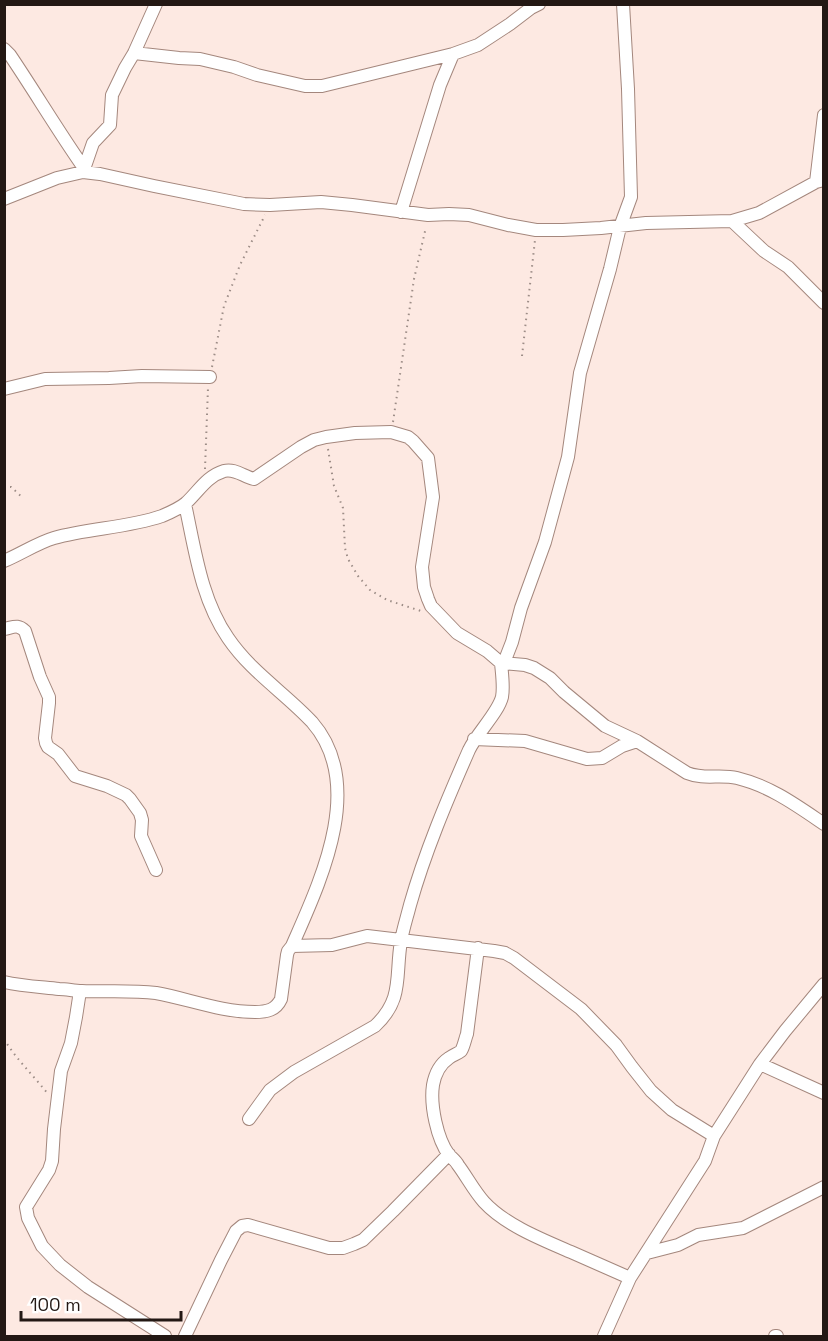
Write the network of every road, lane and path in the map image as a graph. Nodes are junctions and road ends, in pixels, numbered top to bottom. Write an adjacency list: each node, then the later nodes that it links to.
1 (156, 4): 5 (street)
2 (539, 4): 6 (street)
3 (623, 4): 15 (street)
4 (4, 49): 8 (street)
5 (134, 53): 6 (street); 8 (street)
6 (453, 54): 12 (street)
7 (824, 115): 9 (street)
8 (84, 170): 10 (street); 11 (street)
9 (820, 181): 14 (street)
10 (4, 199)
11 (270, 205): 12 (street); 19 (path)
12 (401, 212): 13 (street)
13 (428, 215): 16 (street); 21 (path)
14 (732, 221): 15 (street); 17 (street)
15 (620, 226): 16 (street); 30 (street)
16 (536, 230): 18 (path)
17 (824, 303)
18 (522, 356)
19 (210, 377): 20 (street); 23 (path)
20 (4, 389)
21 (391, 432): 22 (street); 30 (street)
22 (326, 437): 23 (street); 28 (path)
23 (204, 484): 26 (street)
24 (4, 487): 25 (path)
25 (22, 497)
26 (185, 504): 27 (street); 36 (street)
27 (4, 561)
28 (425, 613)
29 (4, 629): 34 (street)
30 (501, 663): 31 (street); 32 (street)
31 (474, 739): 32 (street); 35 (street)
32 (637, 741): 33 (street)
33 (824, 824)
34 (156, 870)
35 (401, 940): 36 (street); 37 (street); 45 (street)
36 (292, 946): 40 (street)
37 (478, 948): 46 (street); 47 (street)
38 (4, 982): 40 (street)
39 (824, 984): 42 (street)
40 (80, 991): 44 (street)
41 (4, 1039): 44 (path)
42 (760, 1064): 43 (street); 46 (street)
43 (824, 1093)
44 (57, 1106): 51 (street)
45 (249, 1119)
46 (714, 1136): 49 (street)
47 (449, 1154): 50 (street); 52 (street)
48 (824, 1187): 49 (street)
49 (647, 1254): 50 (street)
50 (630, 1278): 53 (street)
51 (165, 1336)
52 (185, 1336)
53 (604, 1336)

